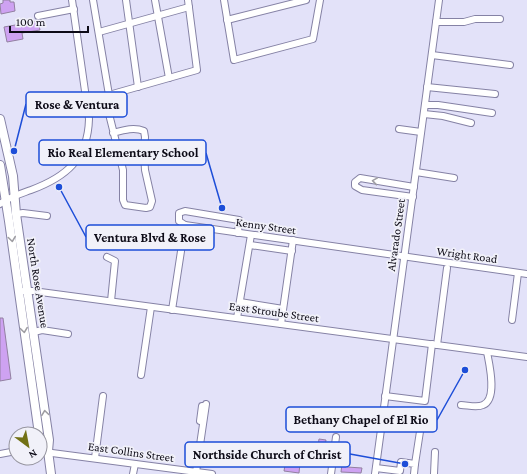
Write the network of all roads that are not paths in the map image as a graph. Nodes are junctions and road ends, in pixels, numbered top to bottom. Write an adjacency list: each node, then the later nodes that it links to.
1 (72, 0): 10 (street)
2 (93, 0): 17 (street)
3 (126, 0): 16 (street)
4 (155, 0): 11 (street)
5 (224, 0): 14 (street)
6 (306, 0): 14 (street)
7 (320, 0): 14 (street)
8 (439, 0): 15 (street, Alvarado Street)
9 (189, 3): 11 (street); 20 (street)
10 (74, 10): 12 (street); 38 (street)
11 (158, 15): 16 (street); 20 (street)
12 (38, 16)
13 (500, 19): 15 (street)
14 (227, 20)
15 (436, 22): 18 (street, Alvarado Street)
16 (130, 23): 17 (street); 21 (street)
17 (99, 32): 24 (street)
18 (432, 55): 19 (street); 22 (street, Alvarado Street)
19 (510, 65)
20 (169, 78): 21 (street)
21 (138, 87): 24 (street)
22 (427, 87): 23 (street); 25 (street, Alvarado Street)
23 (495, 94)
24 (109, 95): 32 (street)
25 (425, 105): 26 (street); 27 (street, Alvarado Street)
26 (492, 113)
27 (424, 114): 29 (street); 31 (street, Alvarado Street)
28 (0, 119): 38 (main road, North Rose Avenue)
29 (471, 123)
30 (399, 129): 31 (street)
31 (422, 132): 34 (street, Alvarado Street)
32 (113, 133): 32 (street)
33 (0, 165): 38 (main road, North Rose Avenue)
34 (416, 172): 35 (street); 36 (street, Alvarado Street)
35 (454, 178)
36 (414, 187): 37 (street, Alvarado Street); 37 (street, one-way to 37)
37 (413, 197): 49 (street, Alvarado Street)
38 (5, 199): 39 (main road, North Rose Avenue); 55 (main road, North Rose Avenue, one-way to 55)
39 (16, 214): 41 (street); 54 (main road, North Rose Avenue)
40 (200, 214): 42 (street); 43 (street); 44 (street)
41 (47, 216)
42 (185, 225): 43 (street, Kenny Street); 60 (street)
43 (194, 226): 44 (street, Kenny Street)
44 (238, 233): 45 (street, Kenny Street)
45 (251, 235): 46 (street, Kenny Street); 47 (street)
46 (293, 240): 48 (street); 49 (street, Kenny Street)
47 (250, 245): 48 (street); 57 (street)
48 (292, 251): 59 (street)
49 (404, 256): 52 (street, Wright Road); 66 (street, Alvarado Street)
50 (107, 257): 56 (street)
51 (447, 268): 67 (street)
52 (518, 273): 53 (street, Wright Road); 62 (street)
53 (527, 274)
54 (28, 291): 55 (street, East Stroube Street); 56 (street, East Stroube Street); 64 (main road, North Rose Avenue)
55 (19, 292): 76 (main road, North Rose Avenue, one-way to 76)
56 (111, 301): 58 (street, East Stroube Street)
57 (240, 302): 59 (street); 61 (street)
58 (151, 307): 60 (street, East Stroube Street); 70 (street)
59 (283, 309): 63 (street)
60 (172, 310): 61 (street, East Stroube Street)
61 (237, 318): 63 (street, East Stroube Street)
62 (512, 320)
63 (281, 324): 66 (street, East Stroube Street)
64 (34, 332): 65 (street); 77 (main road, North Rose Avenue, one-way to 64)
65 (68, 334)
66 (393, 339): 67 (street, East Stroube Street); 72 (street, Alvarado Street)
67 (434, 345): 68 (street, East Stroube Street); 72 (street)
68 (487, 352): 69 (street, East Stroube Street); 74 (street)
69 (527, 357)
70 (141, 375)
71 (103, 396): 81 (street)
72 (386, 396): 84 (street, Alvarado Street)
73 (204, 405): 85 (street)
74 (461, 405)
75 (395, 422): 83 (street)
76 (38, 426)
77 (47, 426)
78 (336, 437): 88 (street)
79 (48, 451): 81 (street, East Collins Street)
80 (435, 452): 90 (street)
81 (95, 458): 82 (street, East Collins Street)
82 (135, 464): 85 (street, East Collins Street); 86 (street)
83 (415, 464): 84 (street); 89 (street)
84 (376, 471)
85 (195, 472): 87 (street, East Collins Street)
86 (133, 474)
87 (211, 474)
88 (331, 474)
89 (414, 474)
90 (434, 474)

